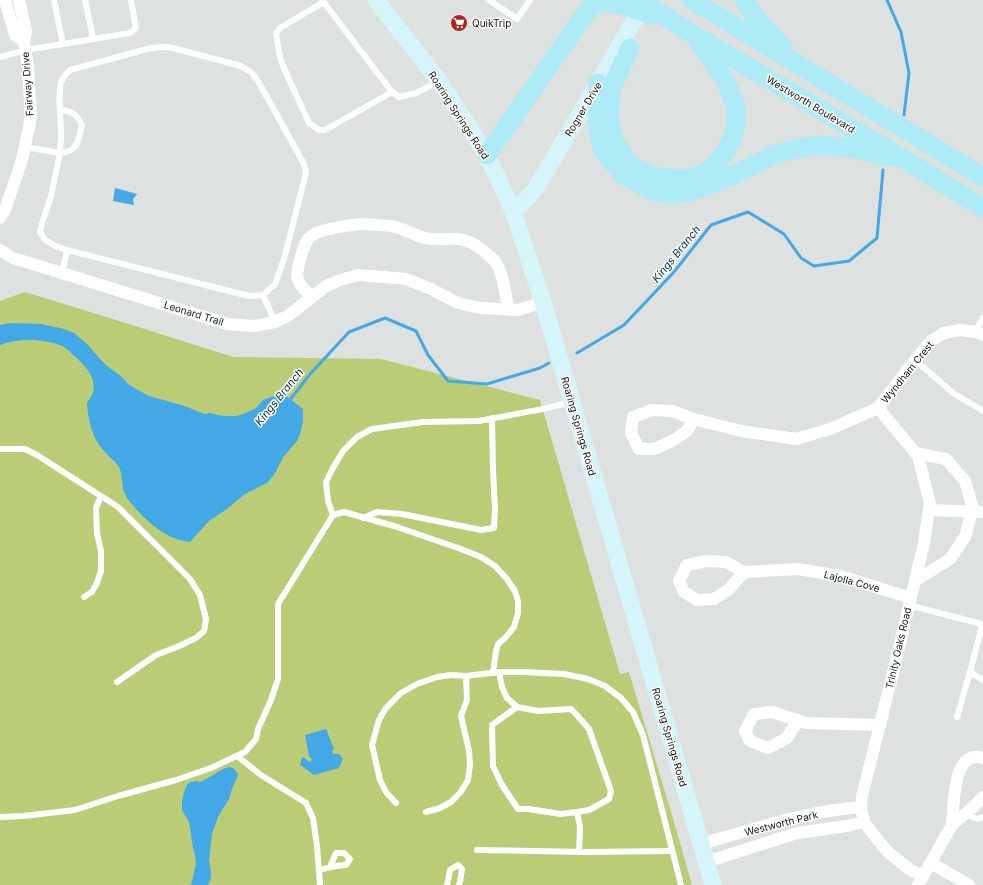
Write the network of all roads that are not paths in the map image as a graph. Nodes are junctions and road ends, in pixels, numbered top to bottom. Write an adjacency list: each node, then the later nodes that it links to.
1 (5, 0): 18 (street, Fairway Drive)
2 (19, 0): 18 (street, Fairway Drive)
3 (54, 0): 17 (lane)
4 (85, 0): 16 (lane)
5 (130, 0): 16 (lane)
6 (489, 0): 7 (lane)
7 (530, 0)
8 (640, 0): 15 (main road, Westworth Boulevard)
9 (646, 0): 23 (street, Rogner Drive)
10 (658, 0): 19 (street)
11 (692, 0): 21 (main road)
12 (744, 0): 21 (main road)
13 (323, 1): 24 (lane); 24 (lane)
14 (379, 1): 22 (street, Roaring Springs Road)
15 (687, 30): 19 (main road); 28 (main road); 29 (main road, Westworth Boulevard)
16 (93, 38): 17 (lane)
17 (63, 44): 18 (lane)
18 (25, 46): 20 (lane); 26 (street, Fairway Drive)
19 (630, 48)
20 (0, 57)
21 (807, 70): 30 (main road)
22 (438, 81): 24 (lane); 28 (street, Roaring Springs Road)
23 (598, 84): 29 (main road); 33 (street, Rogner Drive)
24 (392, 92)
25 (60, 110): 27 (lane); 27 (lane); 38 (lane)
26 (24, 147): 27 (lane); 34 (street, Fairway Drive)
27 (60, 153): 36 (lane)
28 (487, 156): 33 (street, Roaring Springs Road)
29 (907, 161): 31 (main road, Westworth Boulevard)
30 (978, 174): 31 (main road)
31 (960, 194): 32 (main road, Westworth Boulevard)
32 (983, 208)
33 (513, 211): 40 (street, Roaring Springs Road)
34 (0, 218)
35 (0, 250): 37 (street, Leonard Trail)
36 (67, 250): 37 (lane); 38 (lane)
37 (62, 273): 43 (street, Leonard Trail)
38 (263, 295): 43 (lane)
39 (312, 297): 41 (street, Leonard Trail); 41 (street); 43 (street, Leonard Trail)
40 (543, 302): 41 (street, Leonard Trail); 46 (street, Roaring Springs Road)
41 (508, 309)
42 (983, 318): 44 (lane)
43 (274, 322)
44 (979, 333): 45 (street, Wyndham Crest)
45 (915, 360): 47 (street, Wyndham Crest); 48 (lane)
46 (572, 401): 49 (lane); 84 (street, Roaring Springs Road)
47 (878, 408): 50 (street); 52 (street, Trinity Oaks Road)
48 (983, 411)
49 (492, 418): 56 (lane); 57 (lane)
50 (694, 419): 50 (street)
51 (0, 449): 53 (lane)
52 (916, 453): 54 (street, Trinity Oaks Road); 55 (street)
53 (101, 496): 60 (lane); 67 (lane)
54 (929, 510): 55 (street); 59 (street, Trinity Oaks Road)
55 (977, 512): 59 (street)
56 (333, 515): 57 (lane); 72 (lane)
57 (363, 518): 64 (lane)
58 (744, 572): 58 (street); 61 (street, Lajolla Cove)
59 (915, 581): 61 (street, Trinity Oaks Road)
60 (84, 597)
61 (910, 601): 62 (lane); 71 (street, Trinity Oaks Road)
62 (982, 626): 63 (lane)
63 (970, 672): 66 (lane); 69 (lane)
64 (496, 673): 65 (lane); 68 (lane); 86 (lane)
65 (466, 676): 75 (lane); 77 (lane)
66 (983, 680)
67 (116, 682)
68 (517, 707): 78 (lane); 78 (lane)
69 (957, 717)
70 (798, 720): 71 (street)
71 (880, 725): 76 (street, Trinity Oaks Road)
72 (237, 756): 80 (lane); 91 (lane)
73 (983, 758): 83 (street)
74 (983, 797): 79 (street)
75 (396, 803)
76 (861, 807): 82 (street, Trinity Oaks Road); 84 (street, Westworth Park)
77 (426, 812)
78 (577, 812): 87 (lane)
79 (965, 814): 81 (lane); 83 (street)
80 (0, 817)
81 (983, 817)
82 (864, 822): 88 (street, Westworth Park); 92 (street, Trinity Oaks Road)
83 (952, 825): 89 (street)
84 (701, 844): 88 (street, Roaring Springs Road)
85 (477, 850): 87 (lane)
86 (672, 851): 87 (lane); 96 (lane)
87 (579, 852)
88 (706, 862): 97 (street, Roaring Springs Road)
89 (931, 863): 92 (street); 98 (street)
90 (330, 867): 91 (lane)
91 (319, 870): 93 (lane)
92 (921, 881)
93 (320, 885)
94 (447, 885): 95 (lane)
95 (458, 885)
96 (681, 885)
97 (713, 885)
98 (969, 885)

